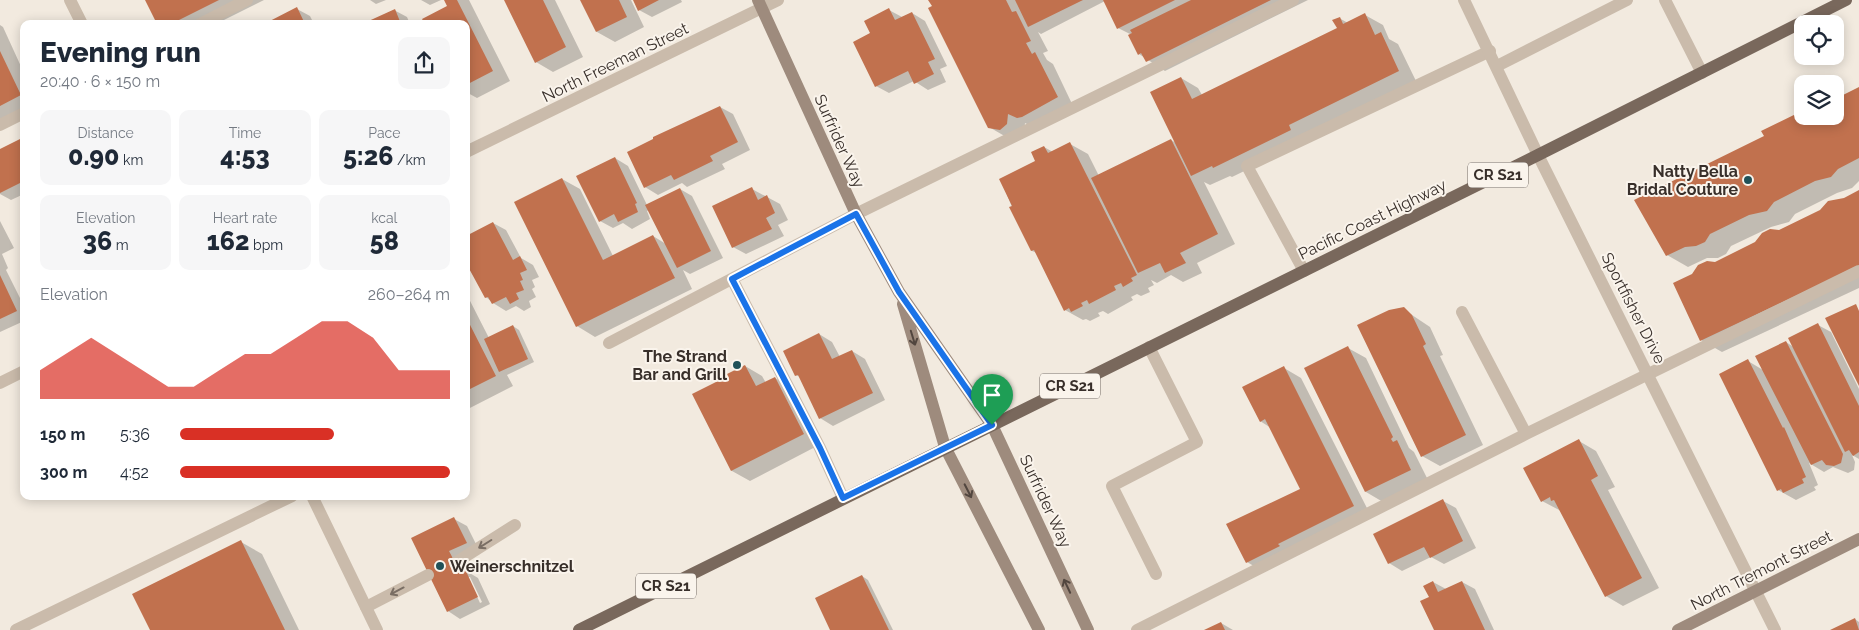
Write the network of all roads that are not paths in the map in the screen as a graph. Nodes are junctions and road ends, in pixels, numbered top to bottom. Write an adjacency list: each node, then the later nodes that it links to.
1 (70, 0): 10 (street)
2 (246, 0): 11 (street)
3 (778, 0): 9 (street, North Freeman Street)
4 (1293, 0): 19 (street)
5 (1464, 0): 12 (street, Sportfisher Drive)
6 (1627, 0): 13 (street)
7 (1665, 0): 14 (street)
8 (1846, 0): 14 (main road, Pacific Coast Highway / CR S21)
9 (760, 4): 17 (street, North Freeman Street); 19 (street, Surfrider Way)
10 (80, 20)
11 (208, 20)
12 (1490, 51): 13 (street, Sportfisher Drive); 20 (street)
13 (1497, 66): 18 (street, Sportfisher Drive)
14 (1702, 73): 18 (main road, Pacific Coast Highway / CR S21)
15 (20, 115): 16 (street)
16 (0, 125)
17 (470, 150)
18 (1538, 155): 20 (main road, Pacific Coast Highway / CR S21); 28 (street, Sportfisher Drive)
19 (856, 214): 22 (street); 23 (street, Surfrider Way)
20 (1304, 271): 26 (main road, Pacific Coast Highway / CR S21)
21 (1859, 271): 28 (street)
22 (732, 279): 25 (street); 33 (street)
23 (899, 292): 30 (street, Surfrider Way); 32 (street, Surfrider Way, one-way to 32)
24 (1462, 312): 31 (street)
25 (609, 343)
26 (1149, 347): 30 (main road, Pacific Coast Highway / CR S21); 40 (street)
27 (20, 373): 29 (street)
28 (1649, 375): 31 (street); 41 (street, Sportfisher Drive)
29 (0, 382)
30 (992, 425): 32 (main road, CR S21); 47 (street, Surfrider Way, one-way to 30)
31 (1526, 434): 48 (street)
32 (945, 447): 33 (main road, CR S21); 46 (street, Surfrider Way, one-way to 46)
33 (843, 498): 45 (main road, CR S21)
34 (284, 500): 43 (street)
35 (314, 500): 42 (street)
36 (515, 525): 38 (street, one-way to 38)
37 (1859, 539): 41 (street, North Tremont Street)
38 (455, 563)
39 (428, 574): 42 (street, one-way to 42)
40 (1156, 574)
41 (1756, 590): 49 (street, North Tremont Street); 50 (street, Sportfisher Drive)
42 (366, 608): 44 (street)
43 (16, 630)
44 (377, 630)
45 (579, 630)
46 (1039, 630)
47 (1088, 630)
48 (1137, 630)
49 (1678, 630)
50 (1775, 630)

